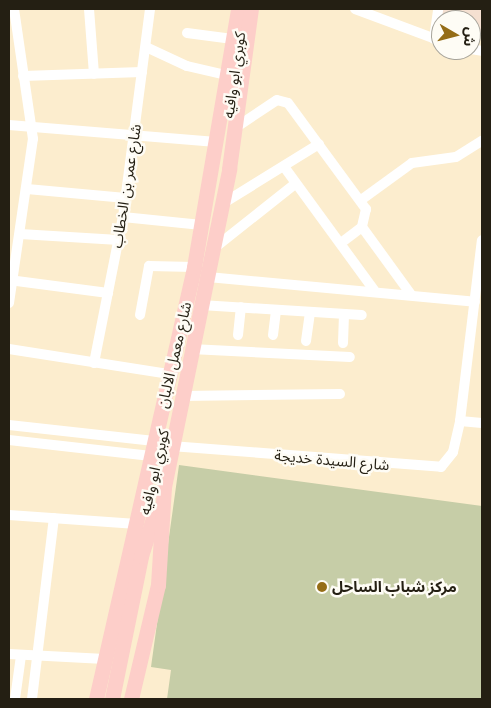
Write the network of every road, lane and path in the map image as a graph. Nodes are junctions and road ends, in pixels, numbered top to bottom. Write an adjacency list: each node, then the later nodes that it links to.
1 (14, 9): 15 (street)
2 (89, 9): 13 (street)
3 (150, 9): 11 (street, شارع عمر بن الخطاب)
4 (238, 9): 10 (main road, شارع معمل الالبان)
5 (244, 9): 76 (main road, كوبري ابو وافيه)
6 (251, 9): 18 (main road, شارع معمل الالبان)
7 (355, 9): 9 (street)
8 (187, 33): 10 (street)
9 (431, 38)
10 (233, 39): 14 (main road, شارع معمل الالبان)
11 (146, 47): 12 (street, شارع عمر بن الخطاب); 14 (street)
12 (142, 72): 13 (street); 19 (street, شارع عمر بن الخطاب)
13 (94, 74): 15 (street)
14 (226, 75): 21 (main road, شارع معمل الالبان)
15 (23, 76): 17 (street)
16 (9, 126): 17 (street)
17 (34, 127): 19 (street); 25 (street)
18 (235, 128): 22 (street); 28 (main road, شارع معمل الالبان)
19 (134, 136): 21 (street); 26 (street, شارع عمر بن الخطاب)
20 (482, 141): 27 (street)
21 (216, 142): 30 (main road, شارع معمل الالبان)
22 (319, 144): 23 (street); 27 (street)
23 (285, 168): 24 (street); 28 (street)
24 (295, 184): 35 (street); 36 (street)
25 (27, 189): 26 (street); 32 (street)
26 (126, 198): 29 (street, شارع عمر بن الخطاب)
27 (361, 200): 31 (street)
28 (222, 204): 36 (main road, شارع معمل الالبان)
29 (123, 217): 30 (street); 33 (street, شارع عمر بن الخطاب)
30 (202, 225): 37 (main road, شارع معمل الالبان)
31 (362, 227): 35 (street); 42 (street)
32 (20, 234): 33 (street); 39 (street)
33 (119, 240): 41 (street, شارع عمر بن الخطاب)
34 (482, 240): 43 (street)
35 (341, 243): 40 (street)
36 (213, 249): 38 (main road, شارع معمل الالبان)
37 (194, 267): 50 (street); 60 (main road, شارع معمل الالبان)
38 (208, 277): 40 (street); 45 (main road, شارع معمل الالبان)
39 (10, 281): 41 (street); 44 (street)
40 (374, 290): 42 (street)
41 (108, 293): 59 (street, شارع عمر بن الخطاب)
42 (410, 293): 43 (street)
43 (474, 302): 64 (street)
44 (9, 304)
45 (201, 305): 46 (street); 57 (main road, شارع معمل الالبان)
46 (241, 307): 47 (street); 52 (street)
47 (276, 310): 48 (street); 53 (street)
48 (310, 312): 49 (street); 54 (street)
49 (344, 314): 51 (street); 55 (street)
50 (140, 315)
51 (362, 316)
52 (238, 334)
53 (273, 335)
54 (306, 341)
55 (343, 343)
56 (9, 349): 59 (street)
57 (191, 349): 58 (street); 62 (main road, شارع معمل الالبان)
58 (350, 357)
59 (94, 363): 60 (street)
60 (168, 374): 63 (main road, شارع معمل الالبان)
61 (340, 394): 62 (street)
62 (180, 402): 63 (main road); 68 (main road, شارع معمل الالبان)
63 (162, 405): 69 (main road, شارع معمل الالبان)
64 (460, 421): 65 (street); 68 (street, شارع السيدة خديجة)
65 (482, 423)
66 (9, 425): 69 (street)
67 (9, 440): 69 (street)
68 (171, 446): 70 (main road, شارع معمل الالبان)
69 (152, 449): 73 (main road, شارع معمل الالبان)
70 (164, 487): 82 (main road, كوبري ابو وافيه); 83 (main road, شارع معمل الالبان)
71 (9, 515): 72 (street)
72 (54, 518): 73 (street); 74 (street)
73 (136, 530): 76 (main road, شارع معمل الالبان); 76 (main road)
74 (37, 653): 76 (street); 77 (street); 79 (street)
75 (9, 654): 77 (street)
76 (110, 655): 80 (main road, شارع معمل الالبان); 81 (main road, كوبري ابو وافيه)
77 (21, 656): 78 (street)
78 (15, 699)
79 (32, 699)
80 (96, 699)
81 (103, 699)
82 (112, 699)
83 (131, 699)

